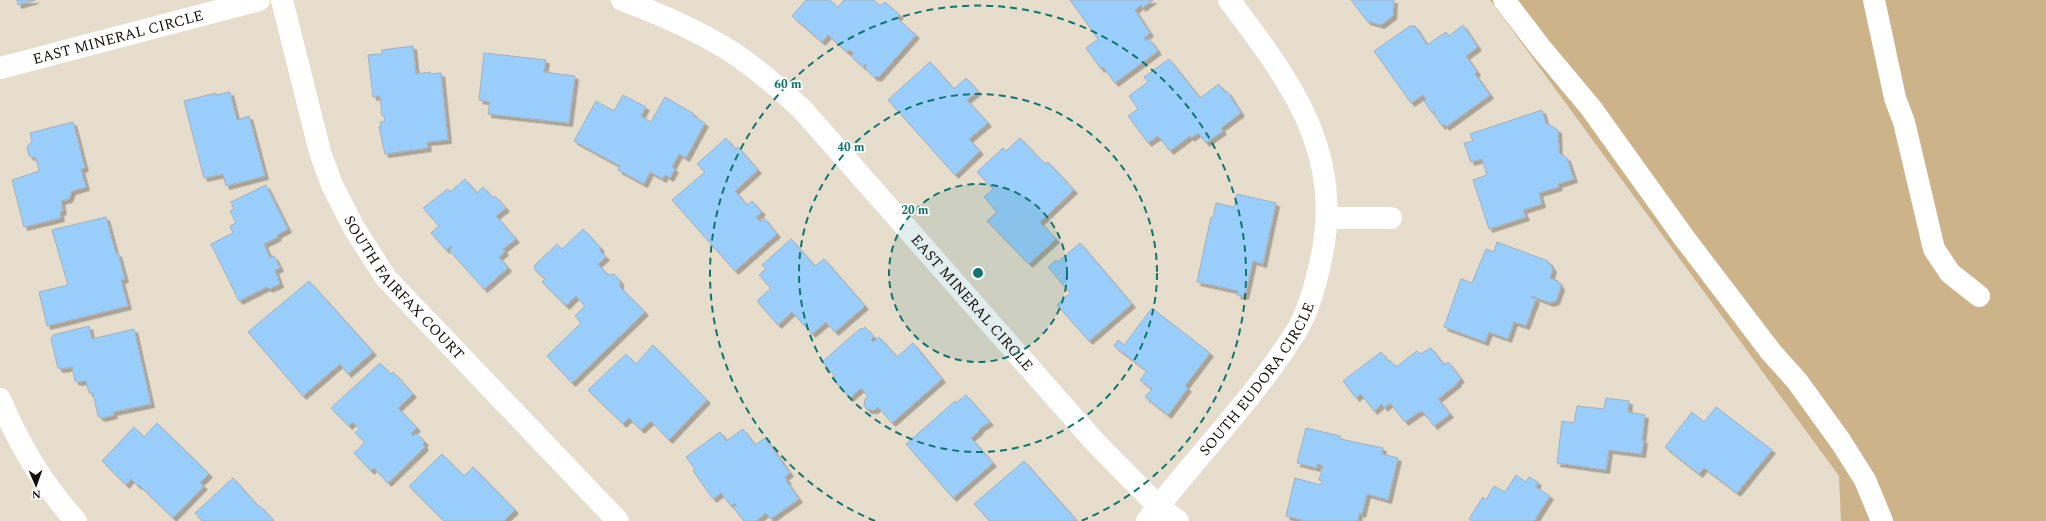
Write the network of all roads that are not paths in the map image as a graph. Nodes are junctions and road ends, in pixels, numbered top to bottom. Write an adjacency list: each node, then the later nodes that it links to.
1 (259, 0): 7 (street, EAST MINERAL CIRCLE)
2 (282, 0): 14 (street, SOUTH FAIRFAX COURT)
3 (622, 0): 12 (street, EAST MINERAL CIRCLE)
4 (1229, 0): 8 (street, SOUTH EUDORA CIRCLE)
5 (1504, 0): 16 (street)
6 (1874, 0): 10 (street)
7 (0, 68)
8 (1327, 218): 9 (street); 12 (street, SOUTH EUDORA CIRCLE)
9 (1391, 218)
10 (1979, 296)
11 (0, 399): 13 (street)
12 (1153, 514): 15 (street, EAST MINERAL CIRCLE)
13 (76, 521)
14 (618, 521)
15 (1178, 521)
16 (1882, 521)

